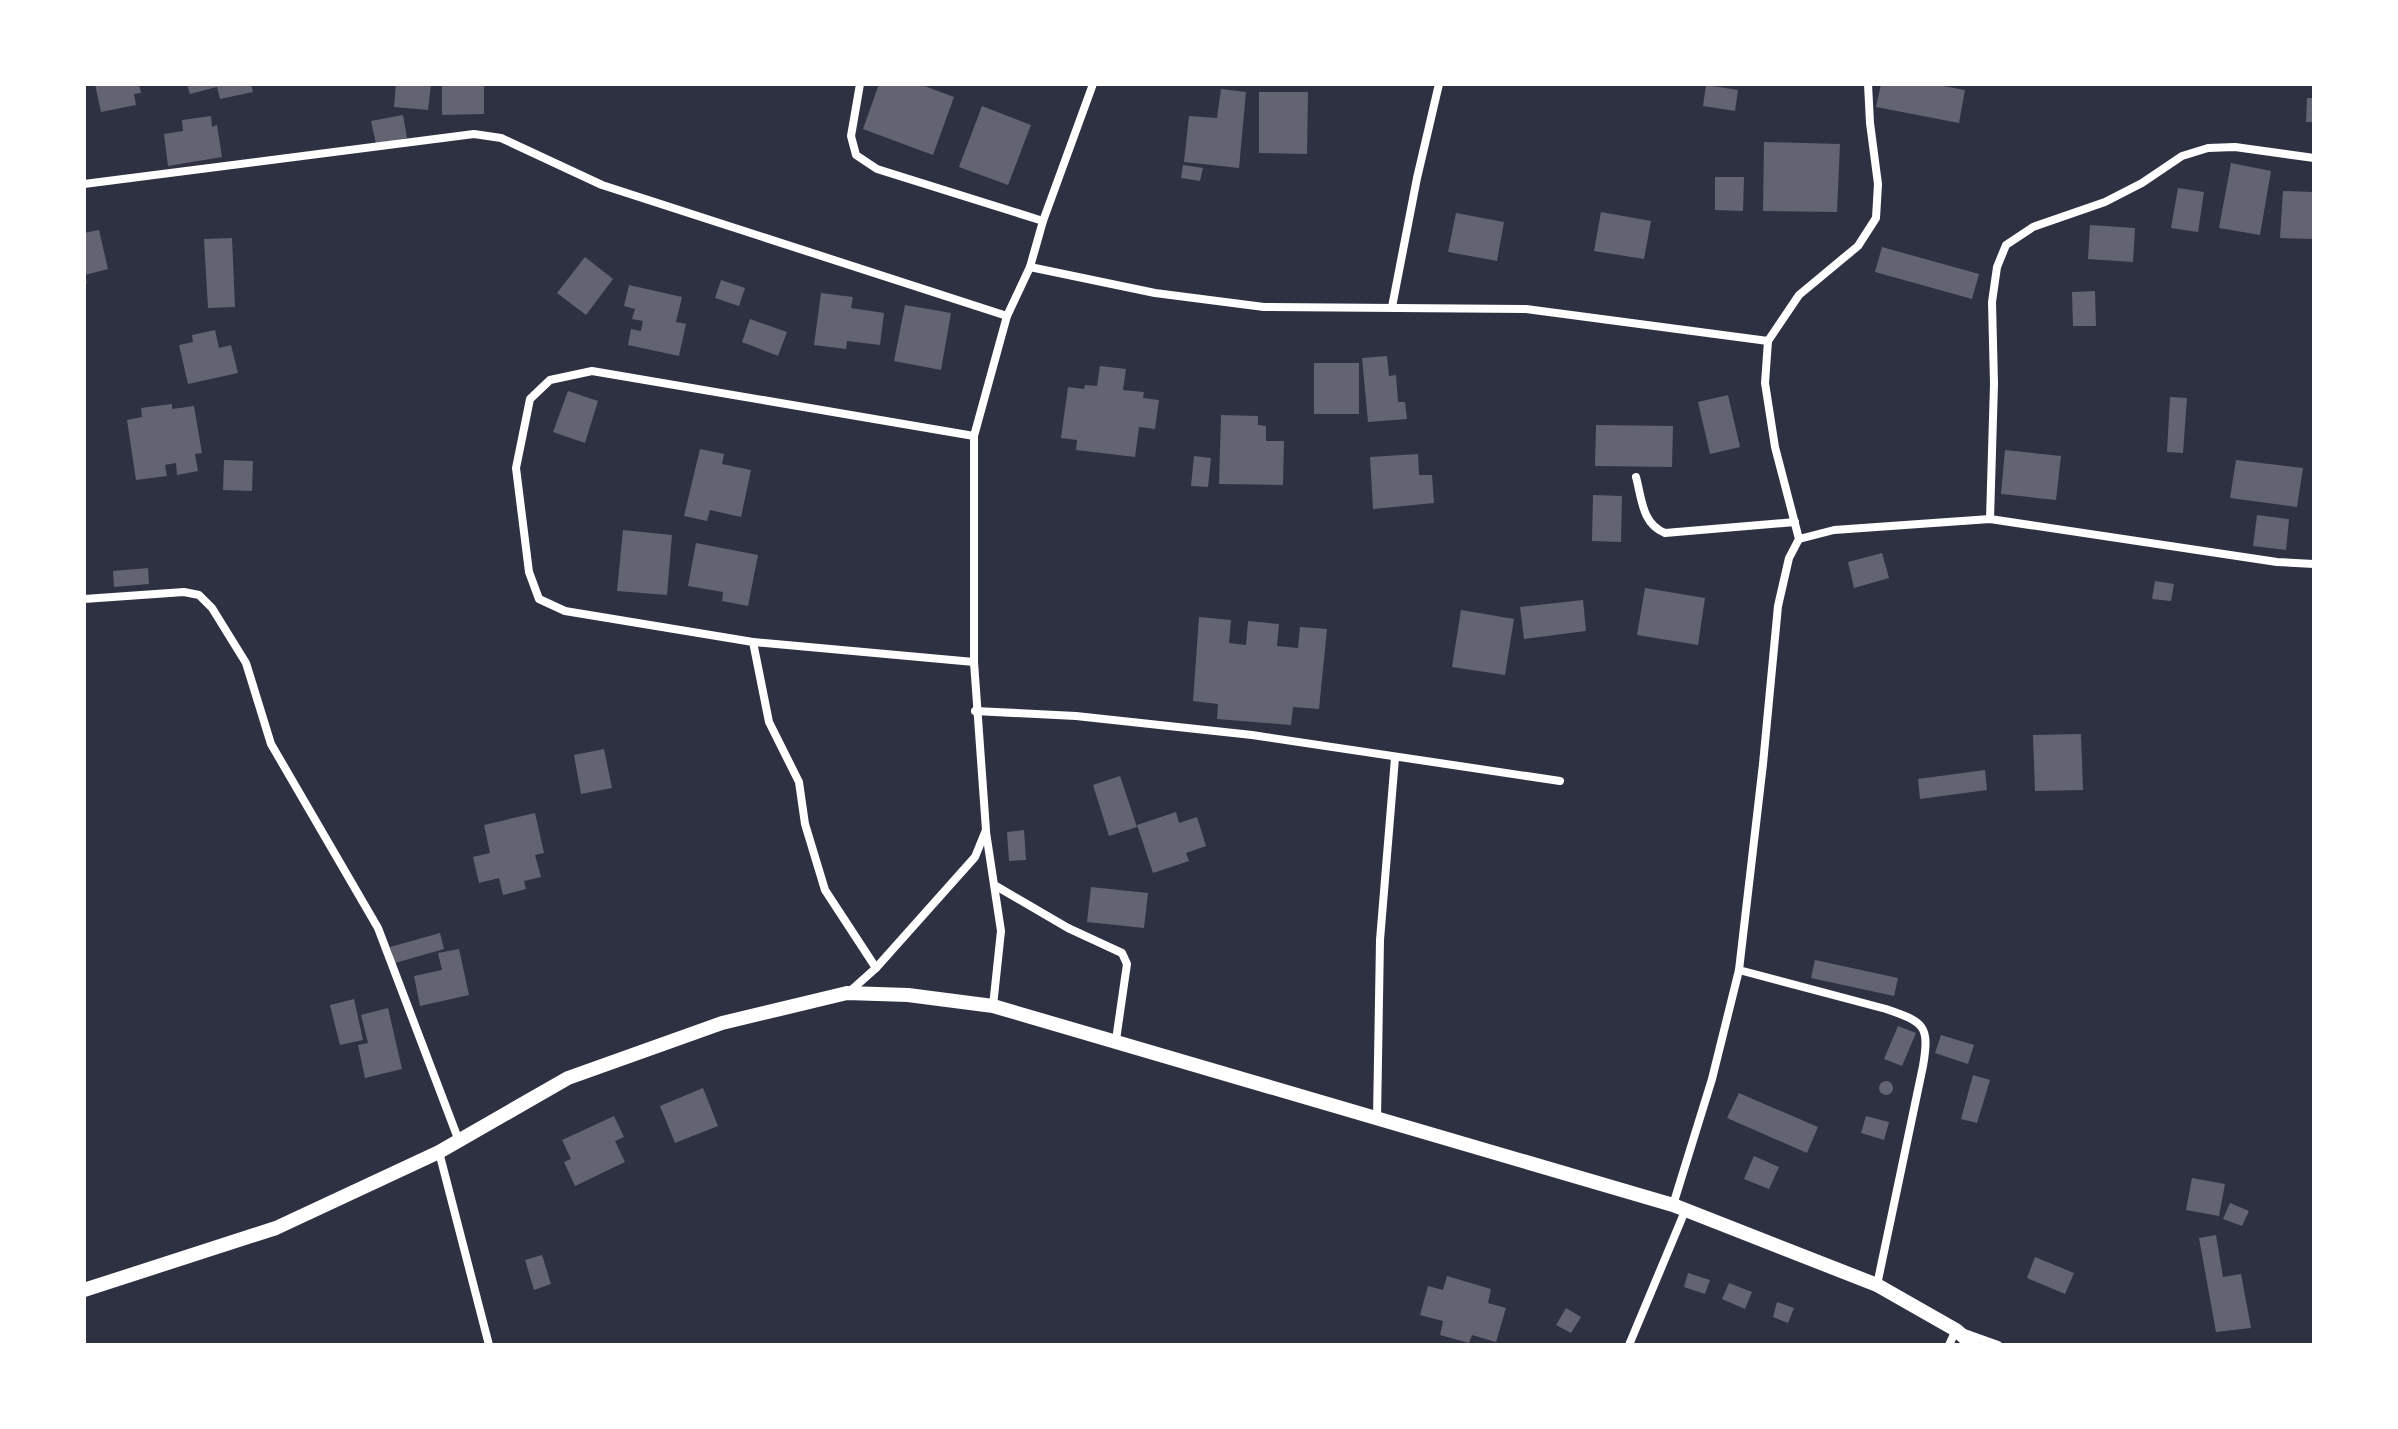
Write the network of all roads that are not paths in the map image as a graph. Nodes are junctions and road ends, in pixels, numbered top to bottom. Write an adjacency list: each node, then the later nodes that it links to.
1 (860, 84): 7 (street)
2 (1093, 84): 7 (street)
3 (1439, 84): 9 (street)
4 (1868, 84): 11 (street)
5 (2314, 158): 14 (street)
6 (84, 184): 10 (street)
7 (1043, 221): 8 (street)
8 (1030, 267): 9 (street); 10 (street)
9 (1392, 307): 11 (street)
10 (1007, 316): 12 (street)
11 (1768, 341): 15 (street)
12 (974, 436): 19 (street); 20 (street)
13 (1636, 477): 15 (street)
14 (1990, 519): 16 (street); 17 (street)
15 (1795, 522): 16 (street)
16 (1799, 539): 27 (street)
17 (2314, 564)
18 (84, 599): 32 (street)
19 (753, 642): 20 (street); 26 (street)
20 (974, 662): 21 (street)
21 (975, 711): 22 (street); 24 (street)
22 (1395, 758): 23 (street); 31 (street)
23 (1560, 781)
24 (986, 830): 25 (street); 26 (street)
25 (996, 886): 29 (street); 30 (street)
26 (876, 968): 28 (street)
27 (1739, 970): 34 (street); 35 (street)
28 (847, 993): 29 (street); 32 (street)
29 (993, 1006): 30 (street)
30 (1116, 1040): 31 (street)
31 (1377, 1119): 34 (street)
32 (459, 1141): 33 (street)
33 (439, 1152): 36 (street); 38 (street)
34 (1679, 1208): 35 (street); 39 (street)
35 (1877, 1285): 37 (street)
36 (84, 1290)
37 (1956, 1330): 40 (street); 41 (street); 42 (street)
38 (489, 1345)
39 (1629, 1345)
40 (1949, 1345)
41 (1973, 1345)
42 (1998, 1345)

